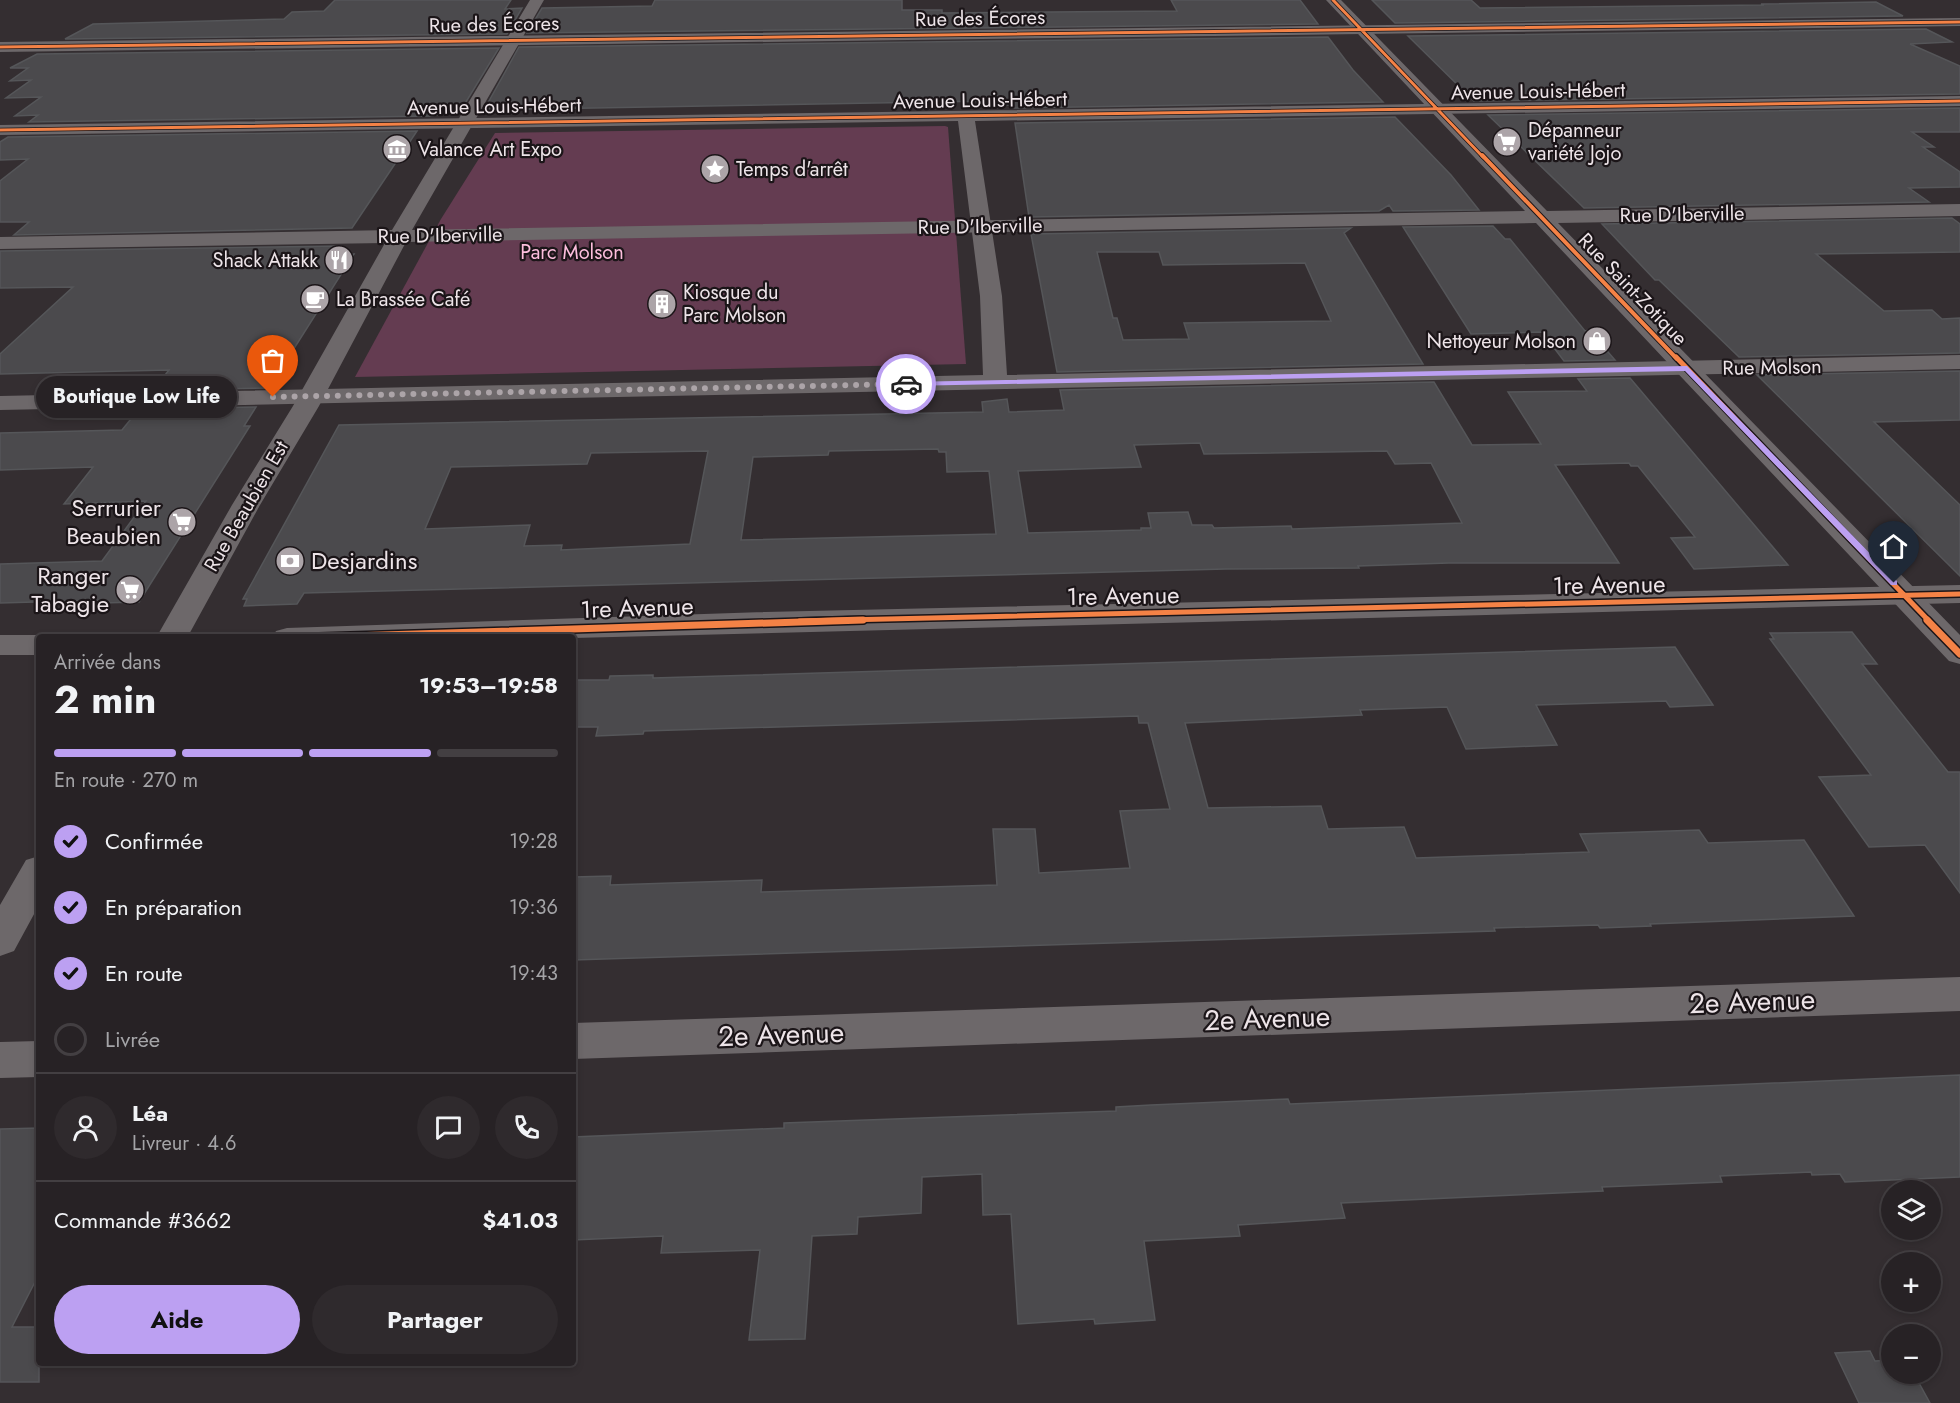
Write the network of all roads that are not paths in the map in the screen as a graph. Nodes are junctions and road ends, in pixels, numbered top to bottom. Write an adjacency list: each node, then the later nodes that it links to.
1 (537, 0): 7 (street, Rue Beaubien Est)
2 (1333, 0): 6 (street, Rue Saint-Zotique)
3 (1889, 8): 4 (street)
4 (1920, 21): 5 (street, Rue des Écores); 6 (street, Rue des Écores)
5 (1960, 22)
6 (1361, 30): 7 (street, Rue des Écores); 10 (street, Rue Saint-Zotique)
7 (515, 40): 8 (street, Rue des Écores); 12 (street, Rue Beaubien Est)
8 (0, 47)
9 (1960, 100): 10 (street, Avenue Louis-Hébert)
10 (1438, 110): 11 (street, Avenue Louis-Hébert); 15 (street, Rue Saint-Zotique)
11 (966, 117): 12 (street, Avenue Louis-Hébert); 16 (street)
12 (465, 124): 13 (street, Avenue Louis-Hébert); 17 (street, Rue Beaubien Est)
13 (0, 130)
14 (1960, 210): 15 (street, Rue D'Iberville)
15 (1541, 217): 16 (street, Rue D'Iberville); 20 (street, Rue Saint-Zotique)
16 (981, 225): 17 (street, Rue D'Iberville); 21 (street)
17 (399, 236): 18 (street, Rue D'Iberville); 22 (street, Rue Beaubien Est)
18 (0, 243)
19 (1960, 362): 20 (street, Rue Molson)
20 (1687, 369): 21 (street, Rue Molson); 25 (street, Rue Saint-Zotique)
21 (995, 382): 22 (street, Rue Molson)
22 (311, 396): 23 (street, Rue Molson); 26 (street, Rue Beaubien Est)
23 (0, 403)
24 (1960, 594): 25 (street, 1re Avenue)
25 (1905, 596): 27 (street, 1re Avenue); 30 (street, Rue Saint-Zotique)
26 (173, 634)
27 (404, 634)
28 (0, 645): 29 (street)
29 (36, 645)
30 (1960, 654)
31 (36, 875): 32 (street)
32 (0, 940)
33 (1960, 994): 34 (street, 2e Avenue)
34 (576, 1041)
35 (36, 1059): 36 (street)
36 (0, 1060)

